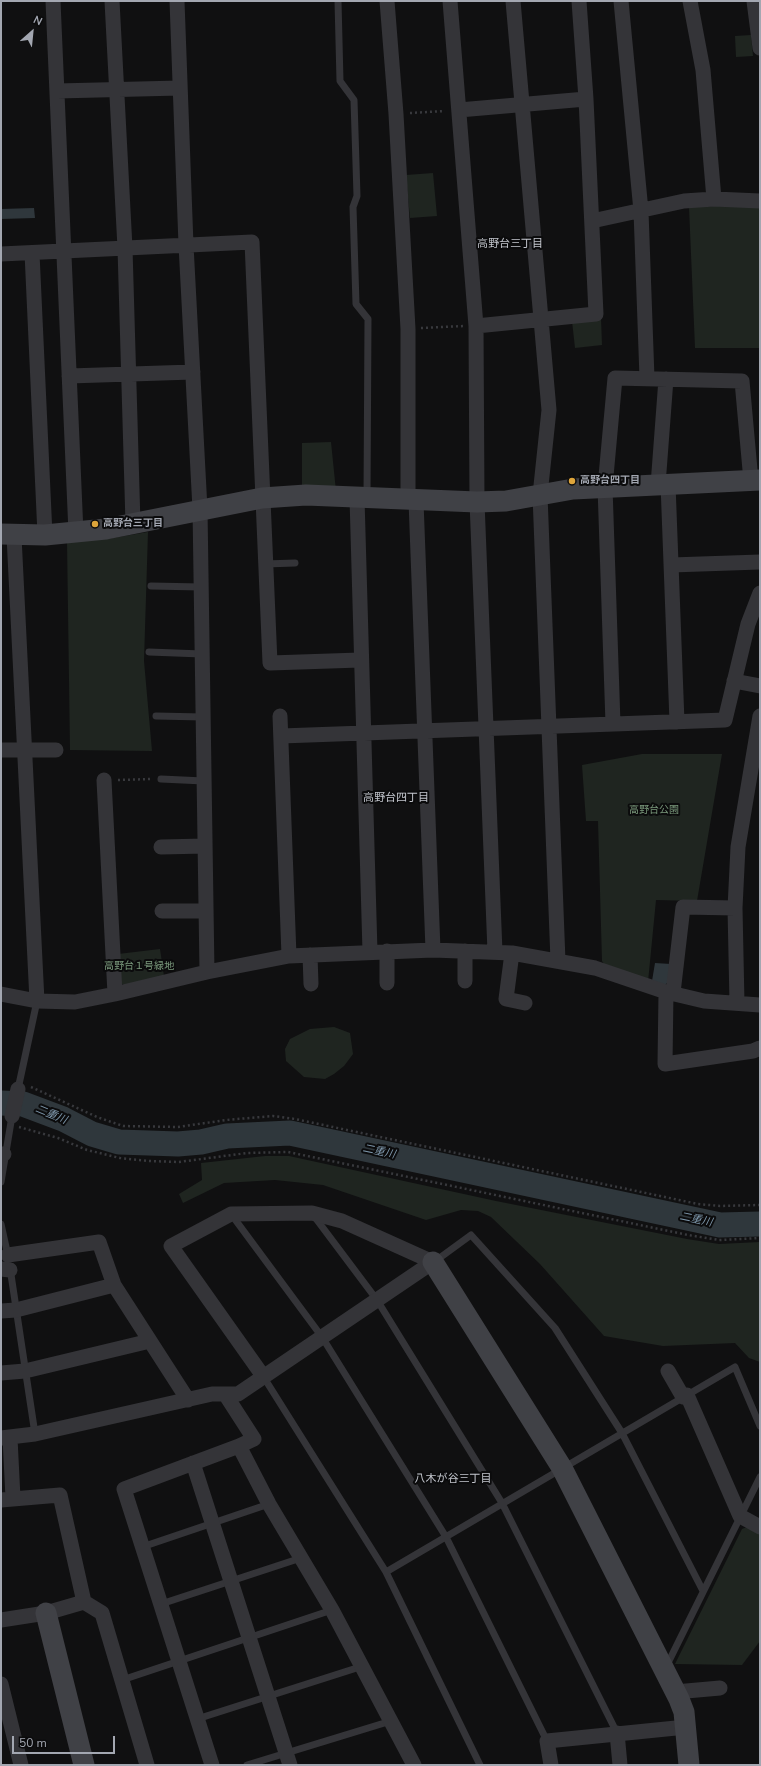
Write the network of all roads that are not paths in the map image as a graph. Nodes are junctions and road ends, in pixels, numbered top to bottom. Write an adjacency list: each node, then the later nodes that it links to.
1 (53, 1): 15 (street)
2 (112, 1): 14 (street)
3 (177, 1): 13 (street)
4 (338, 1): 40 (lane)
5 (387, 1): 41 (street)
6 (450, 1): 18 (street)
7 (513, 1): 17 (street)
8 (579, 1): 16 (street)
9 (621, 1): 21 (street)
10 (690, 1): 19 (street)
11 (754, 1): 12 (street)
12 (760, 48)
13 (180, 88): 14 (street); 23 (street)
14 (117, 90): 15 (street); 24 (street)
15 (57, 91): 25 (street)
16 (586, 99): 17 (street); 22 (street)
17 (522, 104): 18 (street); 28 (street)
18 (459, 110): 29 (street)
19 (714, 199): 20 (street); 21 (street)
20 (760, 201)
21 (641, 211): 22 (street); 33 (street)
22 (592, 221): 28 (street)
23 (186, 245): 24 (street); 30 (street); 39 (street)
24 (125, 248): 25 (street); 31 (street)
25 (63, 251): 26 (street); 32 (street)
26 (32, 253): 27 (street); 47 (street)
27 (1, 254)
28 (542, 319): 29 (street); 38 (street)
29 (476, 326): 42 (street)
30 (193, 372): 31 (street); 43 (street)
31 (128, 374): 32 (street); 44 (street)
32 (69, 376): 45 (street)
33 (647, 378): 34 (street); 37 (street)
34 (666, 379): 35 (street); 36 (street)
35 (755, 480): 36 (street)
36 (663, 484): 37 (street); 51 (street)
37 (605, 487): 38 (street); 66 (street)
38 (540, 495): 42 (street); 67 (street)
39 (262, 498): 40 (street); 43 (street); 49 (street)
40 (362, 498): 41 (street); 58 (street)
41 (412, 500): 42 (street); 69 (street)
42 (477, 502): 68 (street)
43 (200, 509): 44 (street); 53 (street)
44 (133, 524): 45 (street)
45 (76, 533): 47 (street)
46 (8, 535): 47 (street); 73 (street)
47 (45, 535)
48 (760, 562): 51 (street)
49 (265, 564): 50 (lane); 58 (street)
50 (296, 564)
51 (671, 565): 65 (street)
52 (151, 586): 53 (lane)
53 (201, 587): 57 (street)
54 (760, 593): 55 (street)
55 (754, 627): 59 (street)
56 (149, 652): 57 (lane)
57 (202, 654): 64 (street)
58 (360, 660): 70 (street)
59 (734, 681): 60 (street); 65 (street)
60 (760, 686)
61 (156, 716): 64 (lane)
62 (280, 716): 71 (street)
63 (760, 716): 80 (street)
64 (203, 717): 77 (street)
65 (677, 722): 66 (street)
66 (613, 724): 67 (street)
67 (549, 726): 68 (street); 91 (street)
68 (486, 729): 69 (street); 87 (street)
69 (425, 731): 70 (street); 83 (street)
70 (364, 733): 71 (street); 86 (street)
71 (281, 736): 90 (street)
72 (1, 750): 73 (street)
73 (25, 750): 74 (street); 99 (street)
74 (56, 750)
75 (161, 779): 77 (lane)
76 (104, 780): 98 (street)
77 (204, 782): 78 (street)
78 (205, 846): 79 (street); 82 (street)
79 (161, 847)
80 (735, 908): 96 (street); 100 (street)
81 (162, 911): 82 (street)
82 (206, 911): 92 (street)
83 (433, 950): 84 (street); 85 (street)
84 (387, 951): 86 (street); 94 (street)
85 (465, 951): 87 (street); 93 (street)
86 (370, 952): 89 (street)
87 (495, 952): 88 (street)
88 (512, 953): 91 (street); 101 (street)
89 (310, 955): 90 (street); 95 (street)
90 (289, 956): 92 (street)
91 (558, 961): 96 (street)
92 (207, 972): 98 (street)
93 (465, 981)
94 (387, 983)
95 (311, 984)
96 (669, 993): 100 (street); 103 (street)
97 (1, 994): 99 (street)
98 (115, 994): 99 (street)
99 (37, 1001): 104 (lane)
100 (737, 1003): 102 (street)
101 (525, 1004)
102 (760, 1005)
103 (760, 1048)
104 (19, 1085): 105 (street)
105 (11, 1120): 106 (lane)
106 (3, 1154): 107 (lane)
107 (1, 1182)
108 (312, 1213): 109 (street); 112 (street); 115 (lane)
109 (231, 1214): 118 (lane); 123 (street)
110 (1, 1224): 111 (lane)
111 (8, 1255): 113 (lane); 114 (street)
112 (433, 1262): 115 (street); 128 (lane); 133 (street)
113 (6, 1270): 116 (lane)
114 (114, 1285): 116 (street); 119 (street)
115 (377, 1300): 118 (street); 137 (lane)
116 (16, 1310): 117 (street); 120 (lane)
117 (1, 1311)
118 (322, 1337): 123 (street); 141 (lane)
119 (150, 1341): 120 (street); 126 (street)
120 (25, 1371): 122 (street); 129 (lane)
121 (668, 1371): 125 (street)
122 (1, 1373)
123 (263, 1376): 124 (street); 144 (lane)
124 (225, 1394): 126 (street); 131 (street)
125 (685, 1396): 127 (lane); 128 (lane); 138 (street)
126 (188, 1400): 129 (street)
127 (760, 1426)
128 (622, 1433): 133 (lane); 146 (lane)
129 (35, 1434): 130 (street)
130 (5, 1438): 135 (street)
131 (239, 1446): 132 (street); 136 (street)
132 (193, 1463): 139 (street); 142 (street)
133 (562, 1468): 137 (lane); 155 (street)
134 (760, 1477): 138 (lane)
135 (7, 1499): 147 (street)
136 (269, 1504): 139 (lane); 143 (street)
137 (502, 1504): 141 (lane); 164 (lane)
138 (740, 1516): 140 (street); 146 (lane)
139 (212, 1523): 142 (lane); 145 (street)
140 (760, 1527)
141 (446, 1537): 144 (lane); 165 (lane)
142 (142, 1547): 148 (street)
143 (301, 1558): 145 (lane); 149 (street)
144 (386, 1572): 173 (lane)
145 (231, 1581): 148 (lane); 152 (street)
146 (703, 1591): 155 (lane)
147 (84, 1602): 150 (street); 156 (street)
148 (160, 1604): 153 (street)
149 (332, 1610): 152 (lane); 154 (street)
150 (46, 1613): 151 (street); 168 (street)
151 (1, 1620)
152 (250, 1639): 153 (lane); 160 (street)
153 (179, 1662): 156 (lane); 161 (street)
154 (363, 1666): 160 (lane); 162 (street)
155 (664, 1670): 159 (street)
156 (122, 1680): 169 (street)
157 (1, 1684): 167 (street)
158 (720, 1688): 159 (street)
159 (675, 1692): 163 (street)
160 (268, 1696): 161 (lane); 166 (street)
161 (197, 1719): 170 (street)
162 (391, 1721): 166 (lane); 172 (street)
163 (686, 1727): 164 (street); 176 (street)
164 (617, 1733): 165 (street); 175 (street)
165 (547, 1741): 174 (street)
166 (288, 1759): 171 (lane)
167 (21, 1765)
168 (84, 1765)
169 (147, 1765)
170 (212, 1765)
171 (247, 1765)
172 (414, 1765)
173 (480, 1765)
174 (551, 1765)
175 (620, 1765)
176 (689, 1765)

